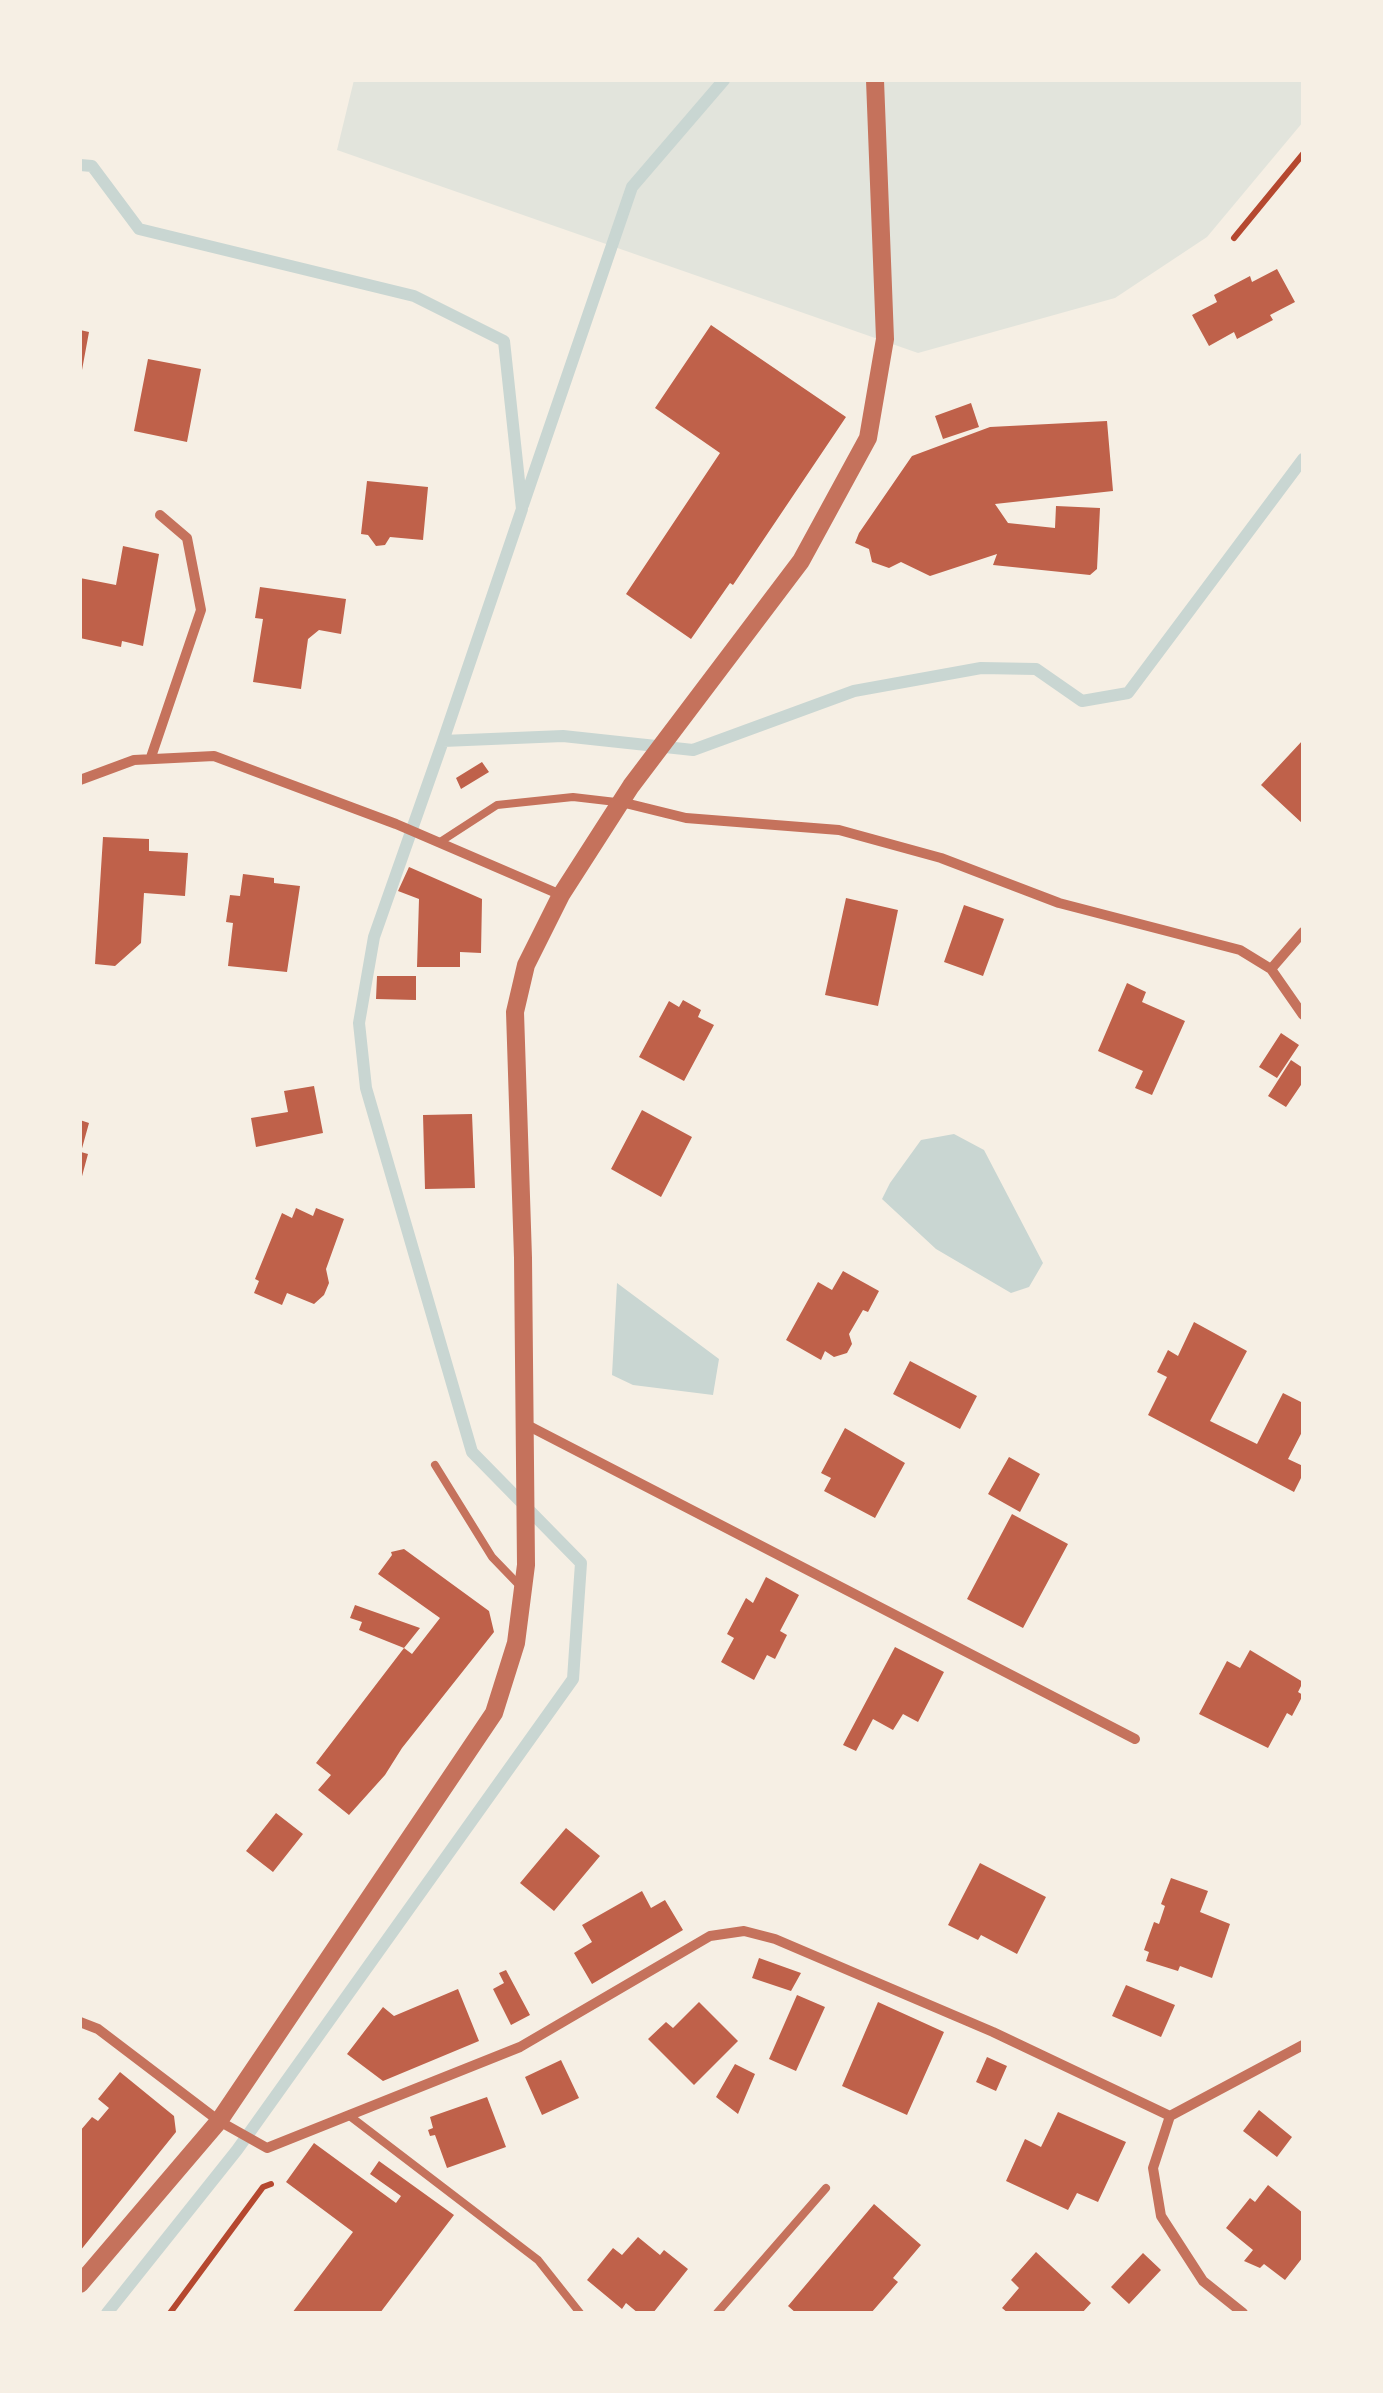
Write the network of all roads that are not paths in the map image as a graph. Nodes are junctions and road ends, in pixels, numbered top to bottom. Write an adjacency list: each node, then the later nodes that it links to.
1 (874, 80): 5 (street)
2 (160, 516): 3 (street)
3 (151, 758): 4 (street); 6 (street)
4 (80, 780)
5 (621, 802): 6 (lane); 7 (street); 9 (street)
6 (440, 842): 7 (street)
7 (561, 895): 11 (street)
8 (1303, 932): 9 (street)
9 (1271, 969): 10 (street)
10 (1303, 1014)
11 (525, 1424): 13 (street); 14 (street)
12 (435, 1465): 13 (lane)
13 (523, 1589): 19 (street)
14 (1135, 1739)
15 (80, 2022): 19 (street)
16 (1303, 2045): 17 (street)
17 (1170, 2116): 18 (street); 24 (street)
18 (350, 2117): 19 (street); 22 (lane)
19 (225, 2124): 21 (street)
20 (826, 2188): 23 (lane)
21 (80, 2284)
22 (580, 2313)
23 (718, 2313)
24 (1244, 2313)

